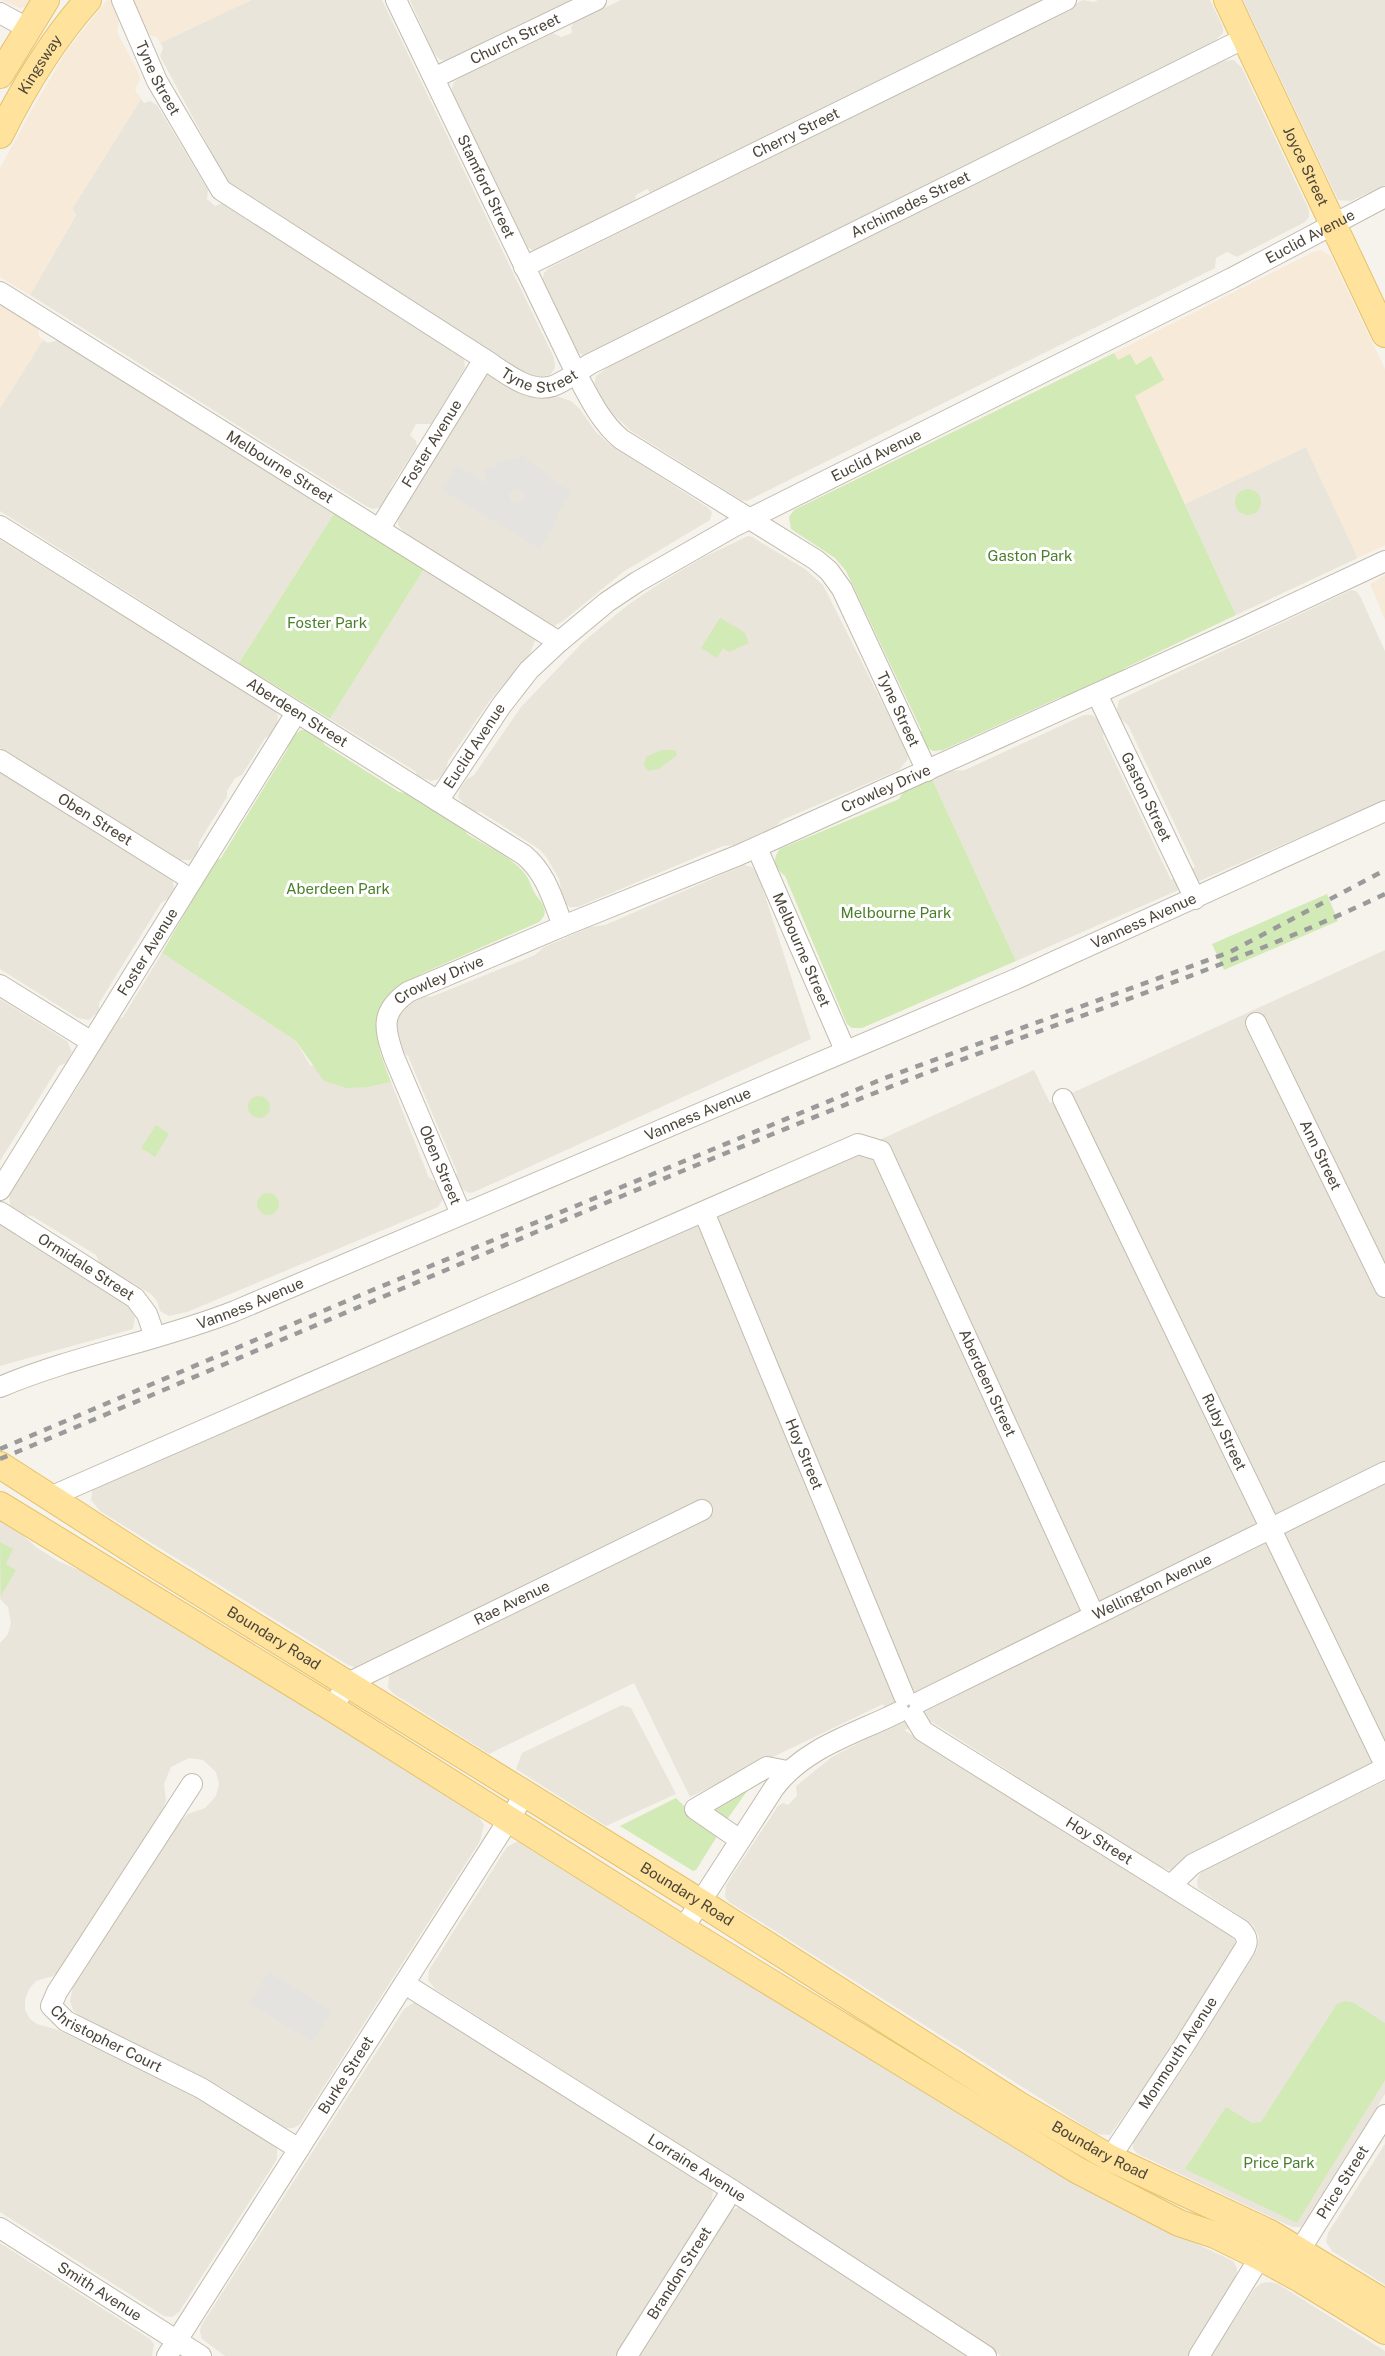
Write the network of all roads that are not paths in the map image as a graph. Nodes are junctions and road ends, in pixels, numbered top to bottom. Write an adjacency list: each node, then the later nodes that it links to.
1 (46, 0): 9 (main road, Kingsway)
2 (88, 0): 13 (main road, Kingsway)
3 (122, 0): 19 (street, Tyne Street)
4 (396, 0): 12 (street, Stamford Street)
5 (596, 0): 12 (street, Church Street)
6 (1066, 0): 16 (street, Cherry Street)
7 (1227, 0): 10 (main road, Joyce Street)
8 (0, 13): 9 (street)
9 (27, 28): 11 (main road, Kingsway)
10 (1245, 38): 15 (main road, Joyce Street); 20 (street, Archimedes Street)
11 (0, 75)
12 (434, 78): 16 (street, Stamford Street)
13 (0, 135)
14 (1385, 197): 15 (street, Euclid Avenue)
15 (1333, 224): 18 (main road, Joyce Street); 21 (street, Euclid Avenue)
16 (524, 267): 20 (street, Stamford Street)
17 (0, 291): 23 (street, Melbourne Street)
18 (1385, 334)
19 (484, 359): 20 (street, Tyne Street); 23 (street, Foster Avenue)
20 (576, 373): 21 (street, Tyne Street)
21 (749, 518): 25 (street, Euclid Avenue); 29 (street, Tyne Street)
22 (0, 526): 27 (street, Aberdeen Street)
23 (380, 528): 25 (street, Melbourne Street)
24 (1385, 561): 26 (street, Crowley Drive)
25 (559, 642): 30 (street, Euclid Avenue)
26 (1097, 694): 29 (street, Crowley Drive); 34 (street, Gaston Street)
27 (296, 713): 30 (street, Aberdeen Street); 33 (street, Foster Avenue)
28 (0, 760): 33 (street, Oben Street)
29 (927, 771): 32 (street, Crowley Drive)
30 (438, 801): 35 (street, Aberdeen Street)
31 (1385, 811): 34 (street, Vanness Avenue)
32 (757, 848): 35 (street, Crowley Drive); 40 (street, Melbourne Street)
33 (192, 880): 39 (street, Foster Avenue)
34 (1195, 898): 40 (street, Vanness Avenue)
35 (563, 926): 37 (street, Crowley Drive)
36 (0, 985): 39 (street)
37 (388, 1013): 45 (street, Oben Street)
38 (1256, 1023): 46 (street, Ann Street)
39 (90, 1041): 42 (street, Foster Avenue)
40 (845, 1050): 45 (street, Vanness Avenue)
41 (1063, 1099): 54 (street, Ruby Street)
42 (0, 1190)
43 (0, 1212): 47 (street, Ormidale Street)
44 (704, 1212): 51 (street); 55 (street, Aberdeen Street); 57 (street, Hoy Street)
45 (461, 1214): 47 (street, Vanness Avenue)
46 (1385, 1287)
47 (155, 1337): 48 (street, Vanness Avenue)
48 (0, 1387)
49 (0, 1465): 51 (main road, Boundary Road)
50 (1385, 1472): 54 (street, Wellington Avenue)
51 (50, 1497): 56 (main road, Boundary Road)
52 (0, 1505): 58 (main road, Boundary Road)
53 (702, 1510): 56 (street, Rae Avenue)
54 (1272, 1528): 55 (street, Wellington Avenue); 59 (street, Ruby Street)
55 (1094, 1615): 57 (street, Wellington Avenue)
56 (348, 1683): 58 (street); 62 (main road, Boundary Road)
57 (909, 1706): 60 (street, Wellington Avenue); 65 (street, Hoy Street)
58 (332, 1708): 63 (main road, Boundary Road)
59 (1385, 1766): 65 (street)
60 (787, 1771): 64 (street, Wellington Avenue); 64 (street)
61 (192, 1784): 71 (street, Christopher Court)
62 (525, 1794): 63 (street, Burke Street); 66 (main road, Boundary Road)
63 (509, 1820): 67 (main road, Boundary Road); 69 (street, Burke Street)
64 (740, 1840): 66 (street, Wellington Avenue)
65 (1171, 1885): 68 (street, Hoy Street)
66 (700, 1902): 67 (street, Wellington Avenue); 72 (main road, Boundary Road)
67 (683, 1929): 75 (main road, Boundary Road)
68 (1245, 1948): 72 (street, Monmouth Avenue)
69 (405, 1983): 71 (street, Burke Street); 73 (street, Lorraine Avenue)
70 (1385, 2115): 76 (street, Price Street)
71 (299, 2149): 80 (street, Burke Street)
72 (1110, 2158): 76 (main road, Boundary Road)
73 (732, 2190): 82 (street, Brandon Street); 83 (street, Lorraine Avenue)
74 (0, 2228): 80 (street, Smith Avenue)
75 (1215, 2235): 76 (main road); 77 (main road, Boundary Road)
76 (1300, 2250): 78 (main road, Boundary Road)
77 (1260, 2257): 79 (main road, Boundary Road); 84 (street)
78 (1385, 2303)
79 (1385, 2331)
80 (172, 2348): 81 (street, Smith Avenue)
81 (201, 2356)
82 (627, 2356)
83 (986, 2356)
84 (1199, 2356)

